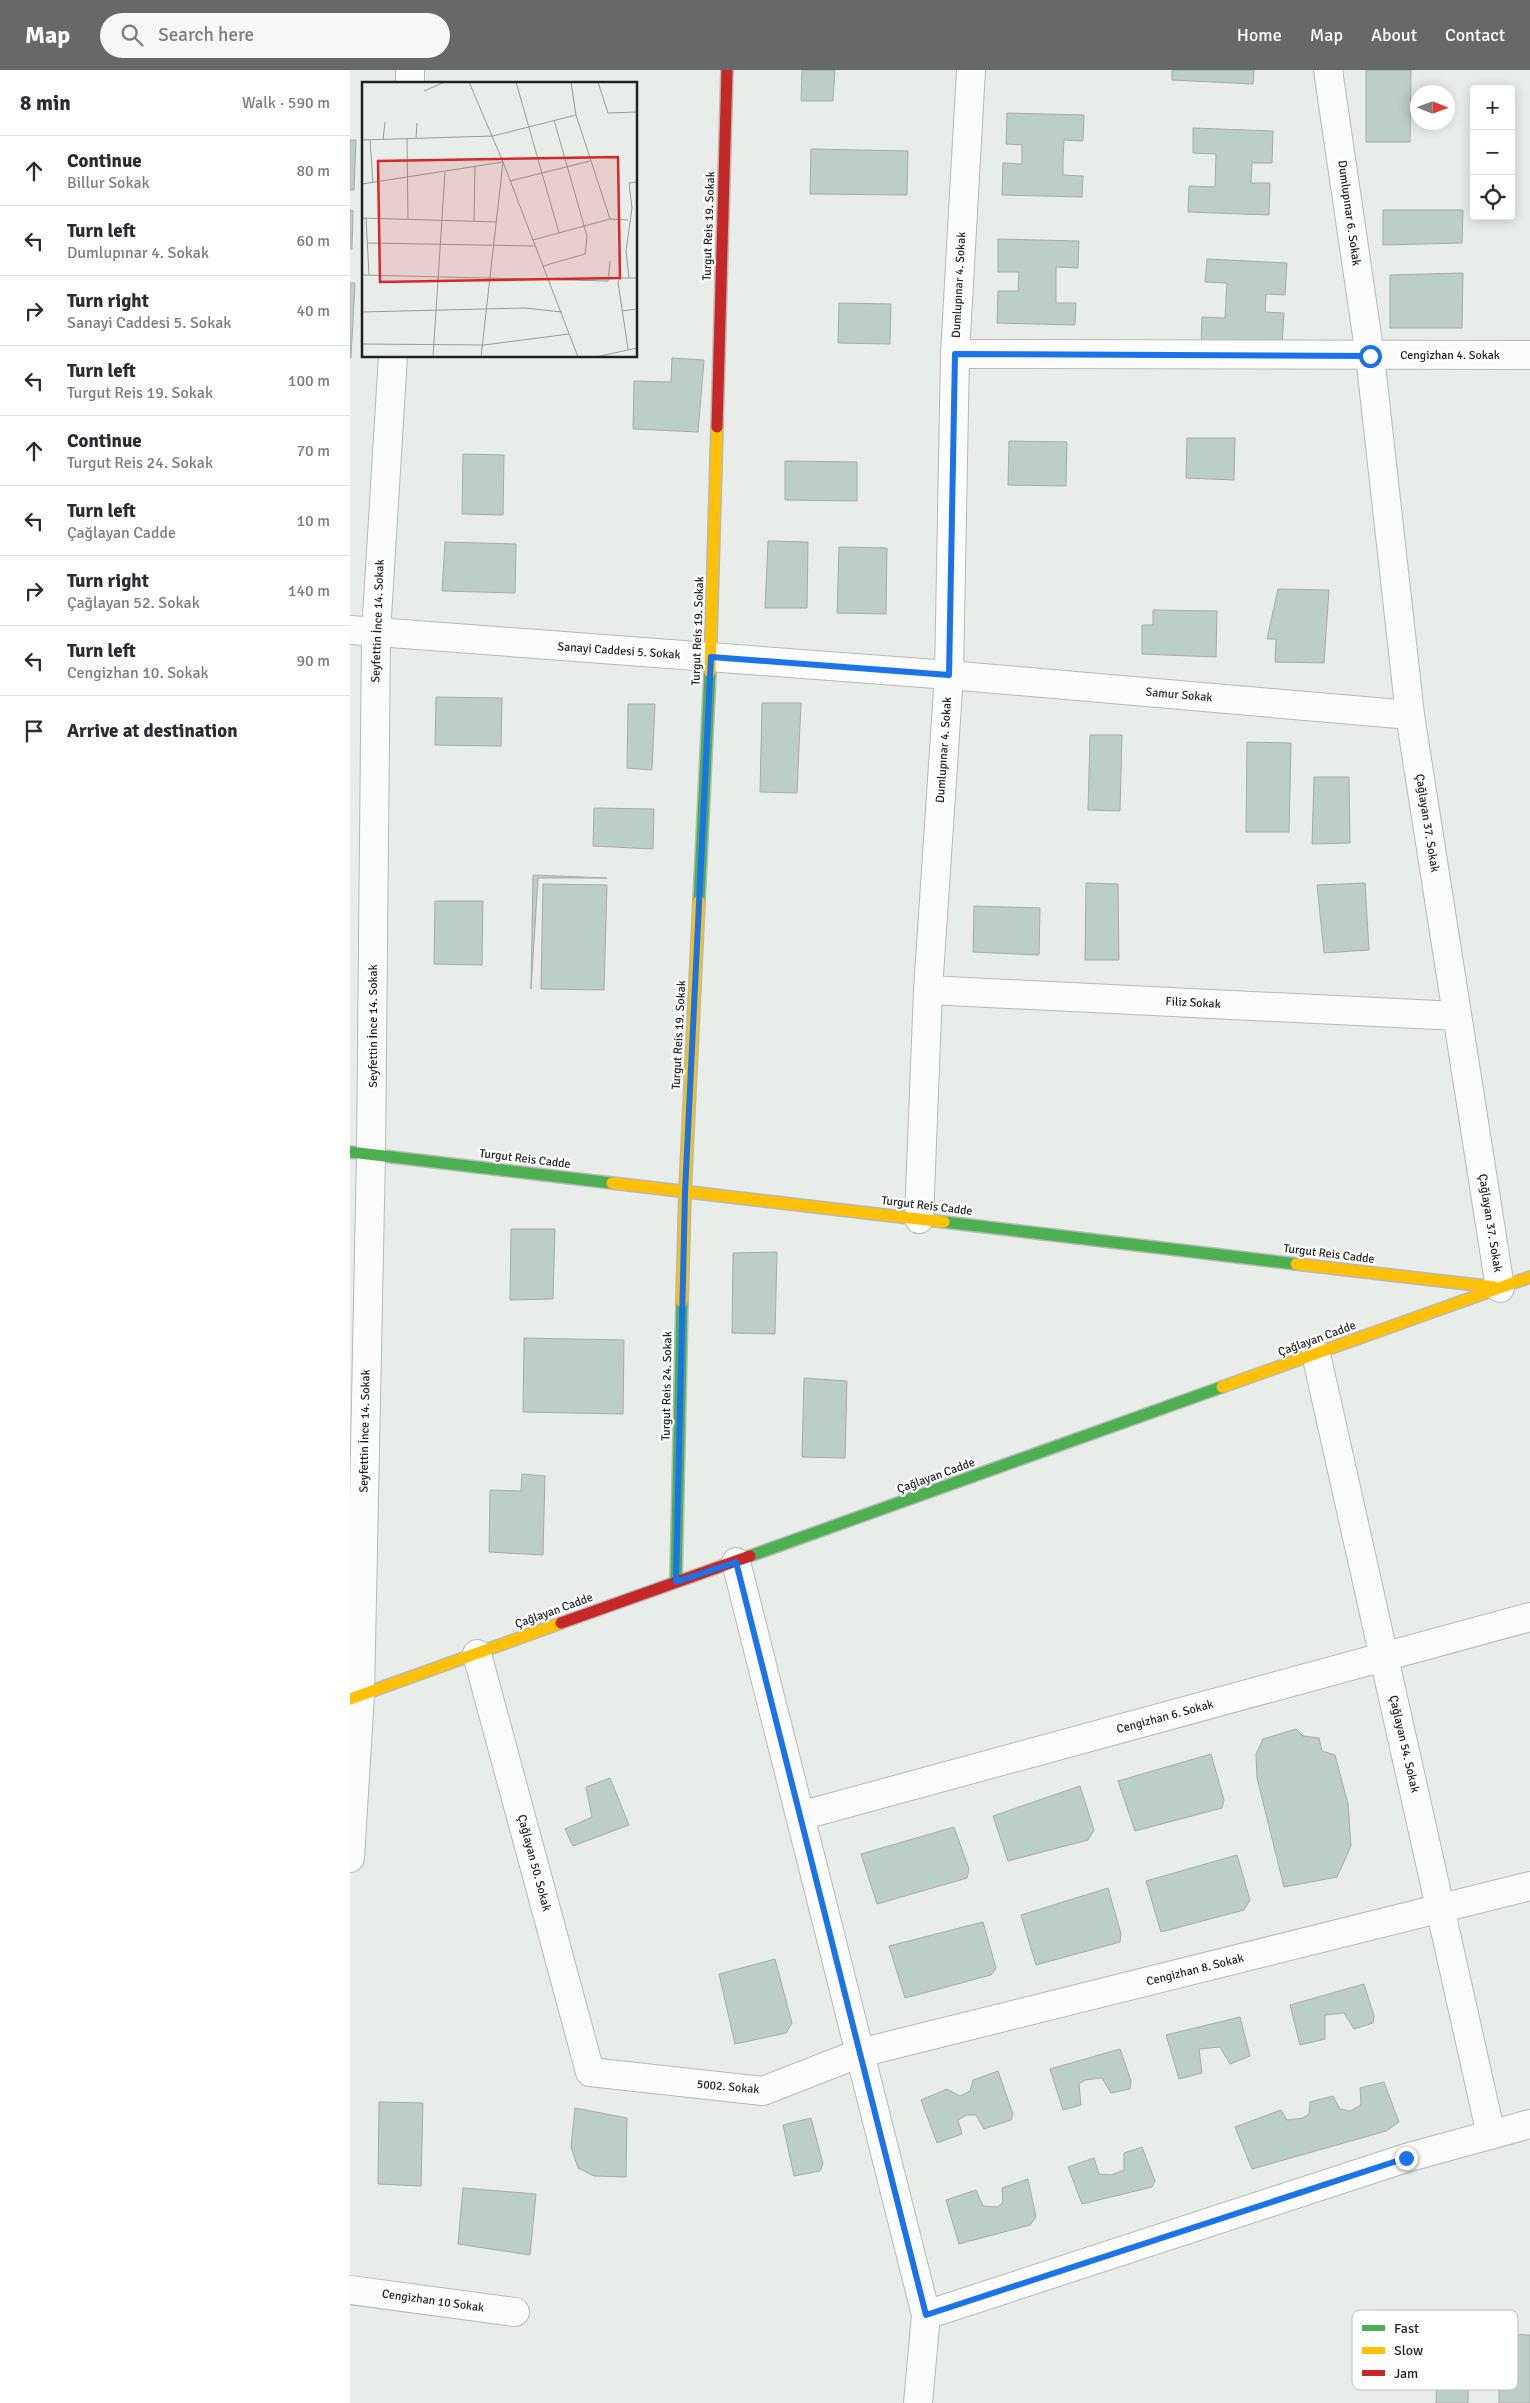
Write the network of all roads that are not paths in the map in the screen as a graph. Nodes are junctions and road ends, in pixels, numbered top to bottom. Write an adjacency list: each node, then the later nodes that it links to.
1 (727, 70): 9 (street, Turgut Reis 19. Sokak)
2 (971, 70): 4 (street, Dumlupınar 4. Sokak)
3 (1328, 70): 6 (street, Dumlupınar 6. Sokak)
4 (955, 354): 6 (street, Cengizhan 4. Sokak); 10 (street, Dumlupınar 4. Sokak)
5 (1530, 355): 6 (street, Cengizhan 4. Sokak)
6 (1370, 356): 11 (street, Çağlayan 37. Sokak)
7 (393, 358): 8 (street, Seyfettin İnce 14. Sokak)
8 (363, 632): 9 (street, Sanayi Caddesi 5. Sokak); 14 (street, Seyfettin İnce 14. Sokak)
9 (711, 657): 10 (street, Sanayi Caddesi 5. Sokak); 15 (street, Turgut Reis 19. Sokak)
10 (949, 675): 11 (street, Samur Sokak); 12 (street, Dumlupınar 4. Sokak)
11 (1410, 715): 13 (street, Çağlayan 37. Sokak)
12 (928, 990): 13 (street, Filiz Sokak); 16 (street, Dumlupınar 4. Sokak)
13 (1457, 1016): 18 (street, Çağlayan 37. Sokak)
14 (361, 1153): 15 (street, Turgut Reis Cadde); 25 (street, Seyfettin İnce 14. Sokak)
15 (685, 1192): 16 (street, Turgut Reis Cadde); 21 (street, Turgut Reis 24. Sokak)
16 (919, 1219): 18 (street, Turgut Reis Cadde)
17 (1530, 1276): 18 (street, Çağlayan Cadde)
18 (1500, 1288): 19 (street, Çağlayan Cadde)
19 (1316, 1354): 20 (street, Çağlayan Cadde); 24 (street, Çağlayan 54. Sokak)
20 (736, 1562): 21 (street, Çağlayan Cadde); 26 (street)
21 (676, 1582): 23 (street, Çağlayan Cadde)
22 (1530, 1616): 24 (street, Cengizhan 6. Sokak)
23 (477, 1654): 25 (street, Çağlayan Cadde); 31 (street, Çağlayan 50. Sokak)
24 (1384, 1658): 26 (street, Cengizhan 6. Sokak); 29 (street, Çağlayan 54. Sokak)
25 (355, 1697): 27 (street, Seyfettin İnce 14. Sokak)
26 (800, 1816): 30 (street)
27 (350, 1858)
28 (1530, 1886): 29 (street, Cengizhan 8. Sokak)
29 (1441, 1909): 30 (street, Cengizhan 8. Sokak); 33 (street, Çağlayan 54. Sokak)
30 (860, 2053): 31 (street, 5002. Sokak); 36 (street)
31 (590, 2072)
32 (1530, 2124): 33 (street)
33 (1491, 2134): 36 (street)
34 (350, 2290): 35 (street, Cengizhan 10 Sokak)
35 (515, 2312)
36 (926, 2315): 37 (street)
37 (918, 2403)

